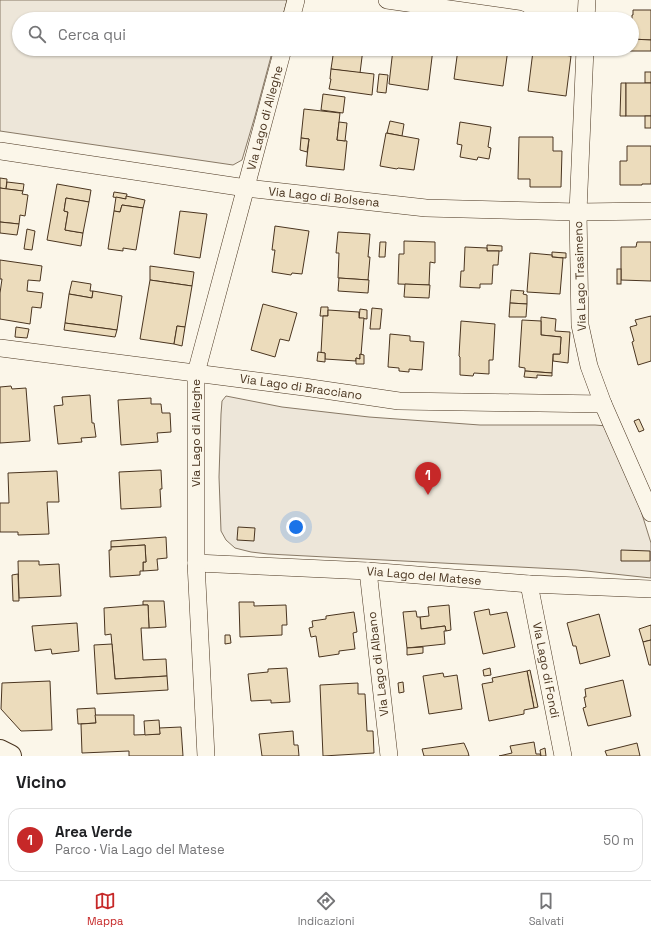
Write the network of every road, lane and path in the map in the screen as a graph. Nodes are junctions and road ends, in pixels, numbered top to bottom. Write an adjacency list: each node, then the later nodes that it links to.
1 (296, 0): 4 (street)
2 (387, 0): 5 (street)
3 (587, 0): 6 (street)
4 (293, 12)
5 (470, 12)
6 (586, 12)
7 (281, 56): 10 (street, Via Lago di Alleghe)
8 (585, 56): 12 (street, Via Lago Trasimeno)
9 (0, 152): 10 (street, Via Lago di Bolsena)
10 (246, 188): 12 (street, Via Lago di Bolsena); 14 (street, Via Lago di Alleghe)
11 (651, 211): 12 (street, Via Lago di Bolsena)
12 (578, 212): 15 (street, Via Lago Trasimeno)
13 (0, 348): 14 (street, Via Lago di Bracciano)
14 (196, 373): 15 (street, Via Lago di Bracciano); 17 (street, Via Lago di Alleghe)
15 (602, 404): 16 (street, Via Lago Trasimeno)
16 (651, 513)
17 (196, 563): 18 (street, Via Lago del Matese); 23 (street, Via Lago di Alleghe)
18 (368, 571): 19 (street, Via Lago del Matese); 24 (street, Via Lago di Albano)
19 (529, 584): 20 (street, Via Lago del Matese); 25 (street, Via Lago di Fondi)
20 (651, 589)
21 (0, 751): 22 (street)
22 (10, 756)
23 (206, 756)
24 (389, 756)
25 (563, 756)

